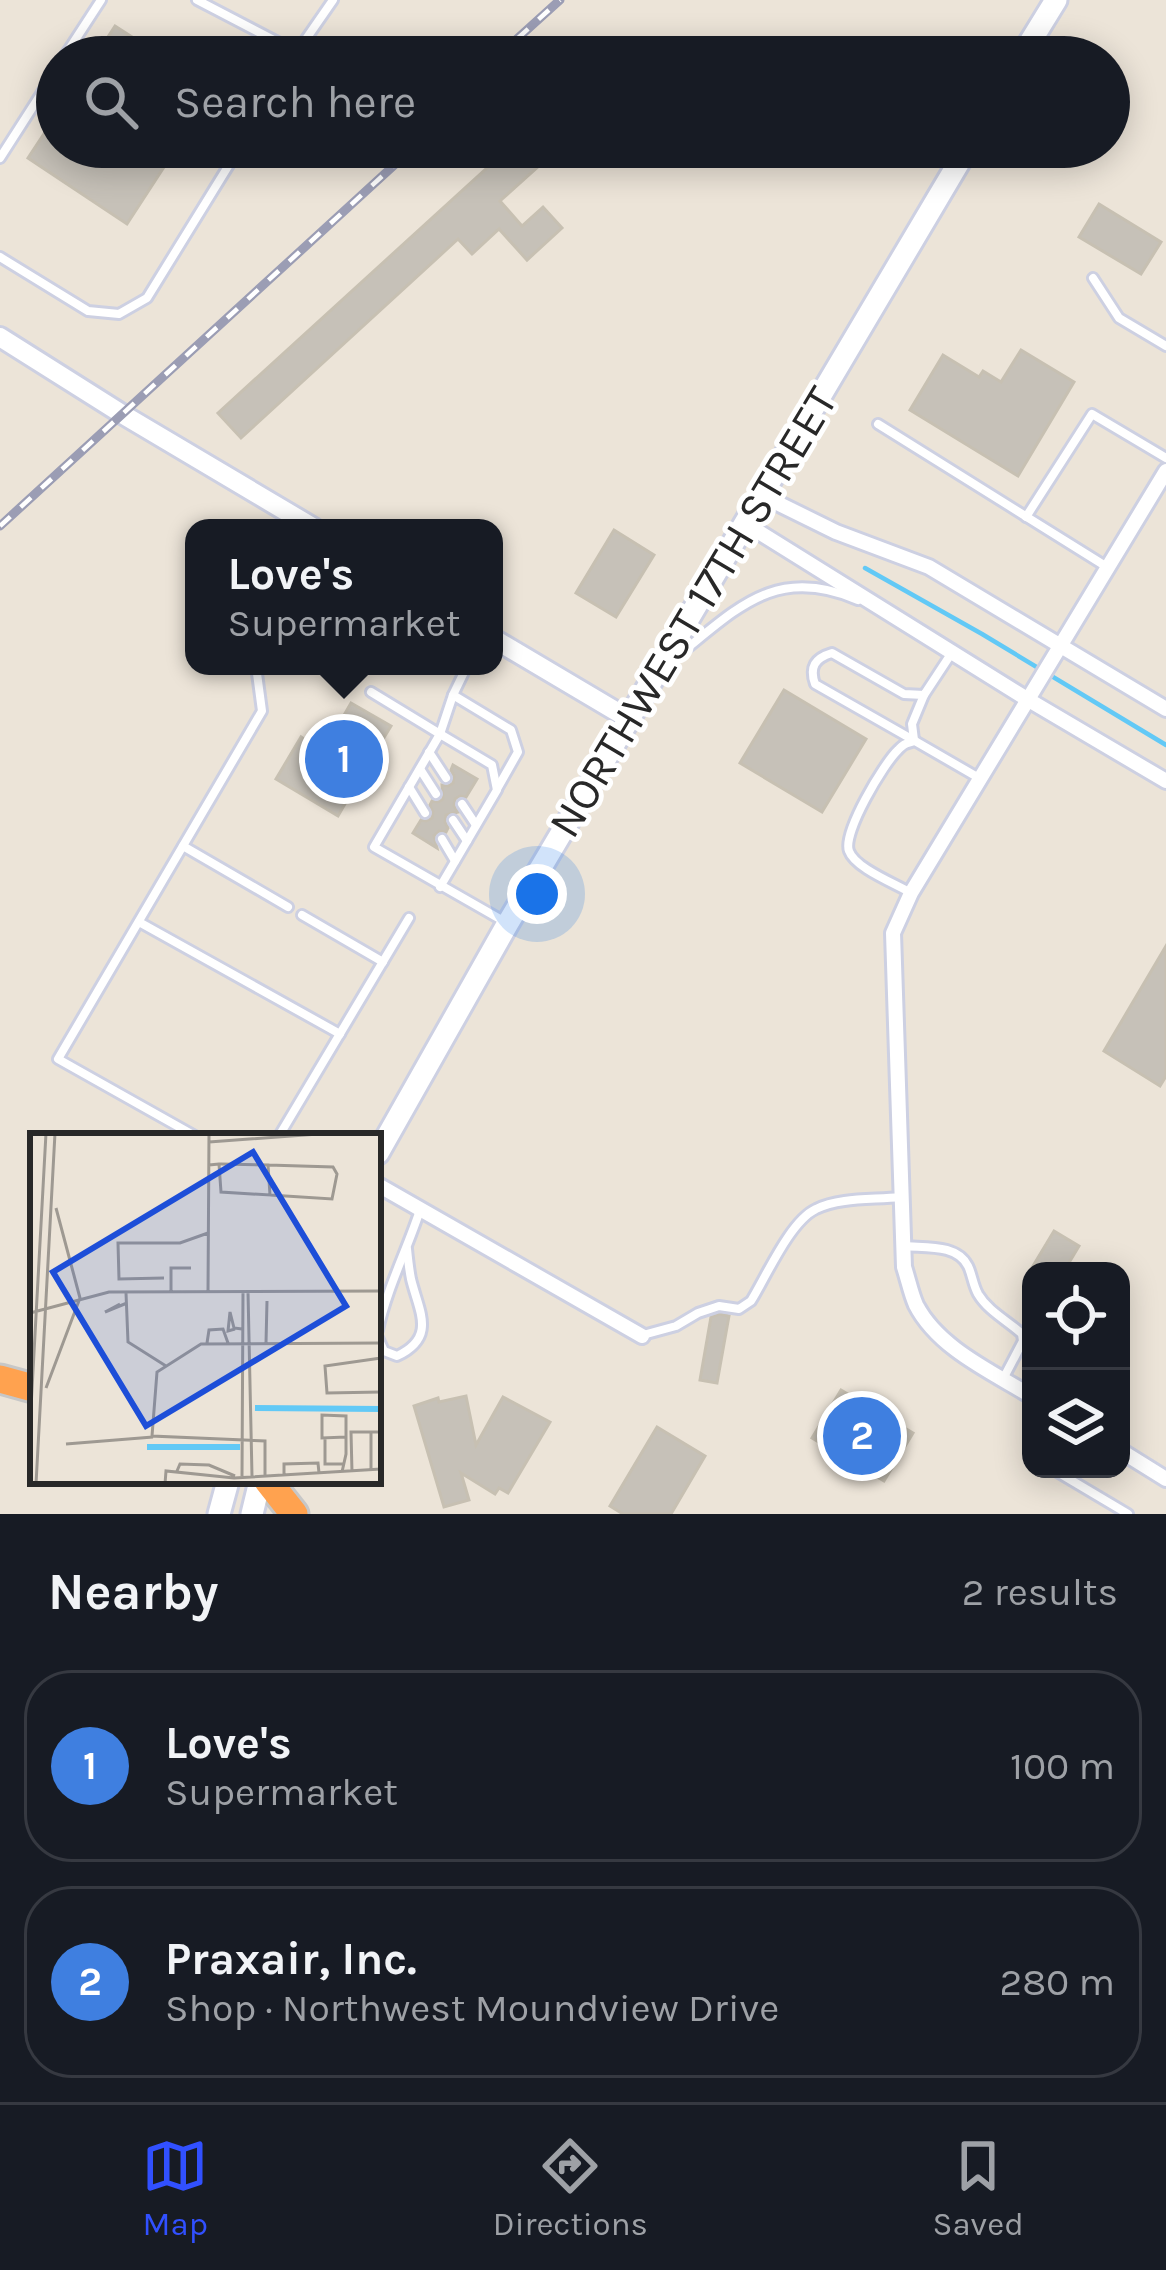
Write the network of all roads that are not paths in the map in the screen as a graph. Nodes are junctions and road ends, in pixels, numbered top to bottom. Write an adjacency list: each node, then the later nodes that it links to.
1 (101, 0): 5 (lane)
2 (197, 0): 6 (lane)
3 (333, 0): 7 (lane)
4 (1056, 0): 8 (main road)
5 (78, 36)
6 (262, 36)
7 (308, 36)
8 (1034, 36)
9 (36, 102): 10 (lane)
10 (0, 158)
11 (227, 168): 13 (lane)
12 (956, 168): 20 (main road, NORTHWEST 17TH STREET)
13 (0, 257)
14 (1094, 278): 16 (lane)
15 (0, 337): 22 (street)
16 (1166, 346)
17 (878, 424): 21 (lane)
18 (1166, 458): 21 (lane)
19 (1166, 471): 24 (street)
20 (763, 496): 23 (main road, NORTHWEST 17TH STREET); 27 (street)
21 (1026, 518): 24 (lane)
22 (294, 519)
23 (746, 524): 25 (street); 29 (main road, NORTHWEST 17TH STREET)
24 (1108, 568): 27 (street)
25 (890, 614): 28 (street); 29 (lane)
26 (503, 644): 37 (street)
27 (1061, 646): 35 (street); 36 (street)
28 (951, 652): 34 (lane); 35 (street)
29 (659, 670): 37 (main road, NORTHWEST 17TH STREET)
30 (257, 675): 54 (lane)
31 (463, 675): 33 (lane)
32 (371, 692): 38 (lane)
33 (453, 695): 38 (lane); 46 (lane)
34 (924, 695): 39 (lane); 39 (lane)
35 (1027, 699): 43 (street); 44 (street)
36 (1166, 709)
37 (629, 719): 62 (main road, NORTHWEST 17TH STREET)
38 (440, 734): 40 (lane); 46 (lane)
39 (915, 742): 43 (lane); 57 (lane)
40 (429, 752): 41 (lane); 42 (lane)
41 (420, 769): 45 (lane); 47 (lane)
42 (446, 778)
43 (980, 778): 57 (street)
44 (1166, 781)
45 (409, 787): 49 (lane); 56 (lane)
46 (497, 790): 51 (lane)
47 (436, 794)
48 (462, 804): 51 (lane)
49 (425, 813)
50 (453, 820): 53 (lane)
51 (476, 825): 53 (lane)
52 (442, 839): 55 (lane)
53 (467, 842): 55 (lane)
54 (183, 846): 58 (lane); 61 (lane)
55 (455, 861): 56 (lane)
56 (440, 887): 62 (lane)
57 (911, 892): 69 (street)
58 (288, 907)
59 (302, 915): 63 (lane)
60 (409, 918): 63 (lane)
61 (139, 922): 64 (lane); 65 (lane)
62 (508, 923): 67 (main road, NORTHWEST 17TH STREET)
63 (383, 962): 64 (lane)
64 (340, 1034): 66 (lane)
65 (190, 1133)
66 (281, 1133)
67 (381, 1145)
68 (381, 1187): 70 (street)
69 (901, 1197): 71 (street); 74 (lane)
70 (420, 1208): 72 (lane); 74 (street)
71 (903, 1246): 76 (street); 76 (lane)
72 (407, 1249): 73 (lane); 75 (lane)
73 (381, 1319)
74 (642, 1336)
75 (381, 1342)
76 (1003, 1378): 79 (street)
77 (0, 1379): 78 (highway)
78 (30, 1387)
79 (1022, 1390)
80 (1130, 1457): 82 (street)
81 (1067, 1478): 89 (lane)
82 (1166, 1479)
83 (227, 1484): 86 (main road)
84 (263, 1484): 87 (main road)
85 (267, 1484): 88 (highway)
86 (219, 1514)
87 (252, 1514)
88 (295, 1514)
89 (1128, 1514)

